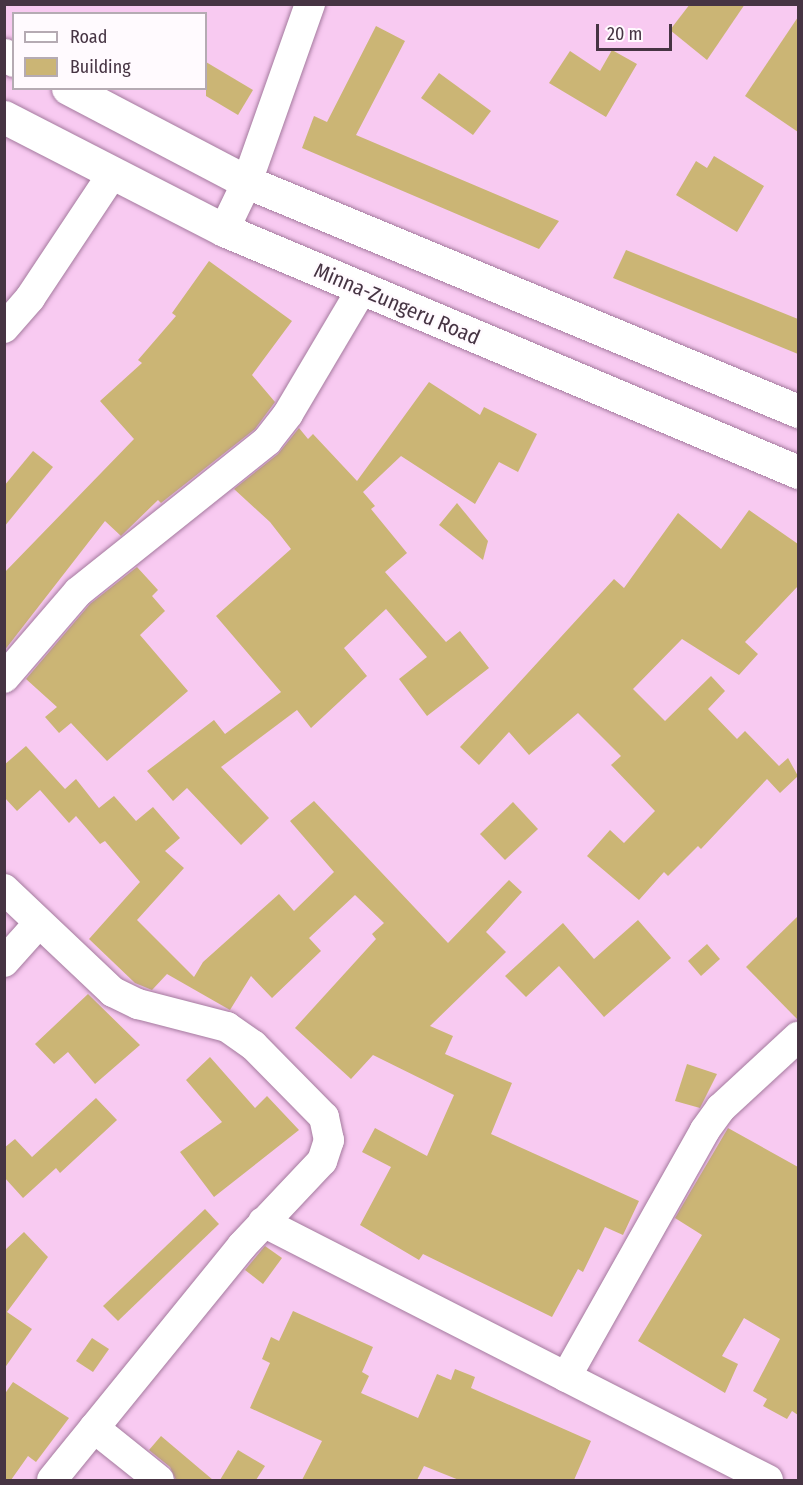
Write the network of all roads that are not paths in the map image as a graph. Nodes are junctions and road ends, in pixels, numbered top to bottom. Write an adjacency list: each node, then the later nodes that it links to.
1 (310, 4): 5 (street)
2 (72, 90): 5 (main road)
3 (4, 117): 4 (main road, Minna-Zungeru Road)
4 (113, 173): 6 (main road, Minna-Zungeru Road); 8 (street)
5 (248, 182): 6 (street); 9 (main road)
6 (224, 230): 7 (main road, Minna-Zungeru Road)
7 (362, 289): 10 (main road, Minna-Zungeru Road); 11 (street)
8 (4, 328)
9 (798, 411)
10 (798, 472)
11 (4, 678)
12 (4, 889): 13 (street)
13 (38, 924): 14 (street); 16 (street)
14 (4, 962)
15 (798, 1037): 17 (street)
16 (263, 1222): 17 (street); 18 (street)
17 (566, 1377): 21 (street)
18 (94, 1428): 19 (street); 20 (street)
19 (52, 1480)
20 (159, 1480)
21 (768, 1480)

